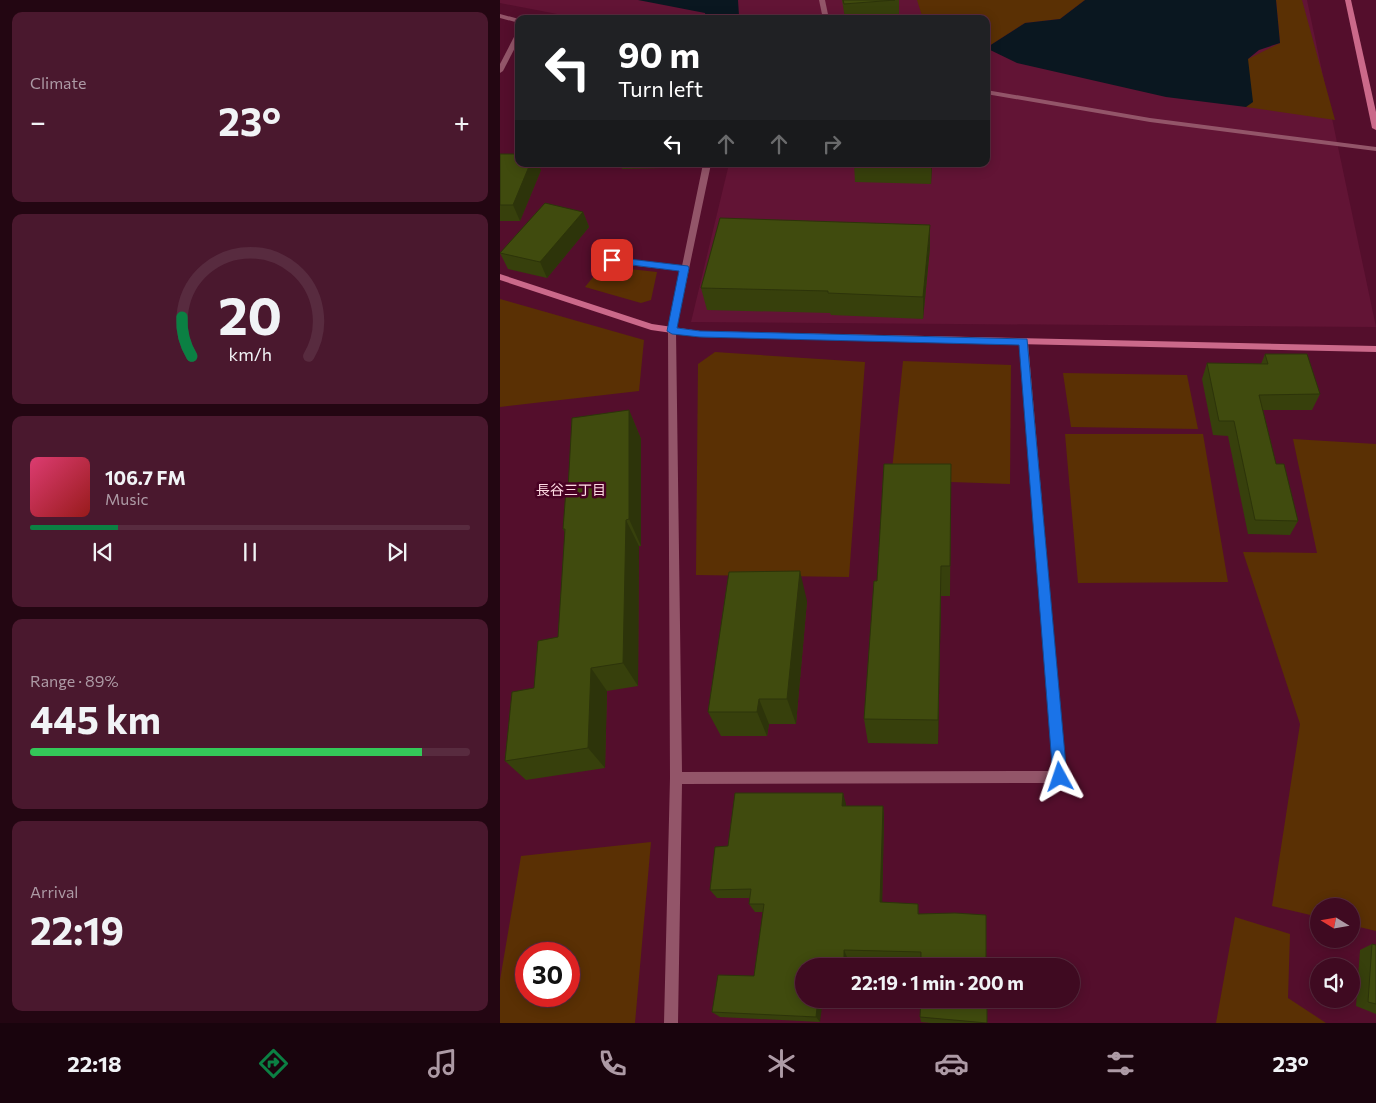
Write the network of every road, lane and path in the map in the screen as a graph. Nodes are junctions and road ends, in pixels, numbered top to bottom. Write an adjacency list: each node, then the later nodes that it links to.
1 (822, 0): 3 (street)
2 (1348, 0): 9 (street)
3 (825, 15)
4 (500, 16): 5 (street)
5 (515, 20)
6 (515, 41): 7 (street)
7 (500, 71)
8 (990, 93): 10 (street)
9 (1376, 124)
10 (1376, 149)
11 (706, 167): 13 (street)
12 (612, 260): 13 (street)
13 (685, 268): 15 (street)
14 (500, 277): 15 (street)
15 (672, 331): 16 (street); 18 (street)
16 (1024, 342): 17 (street); 18 (street)
17 (1376, 349)
18 (676, 778): 19 (street)
19 (671, 1023)

